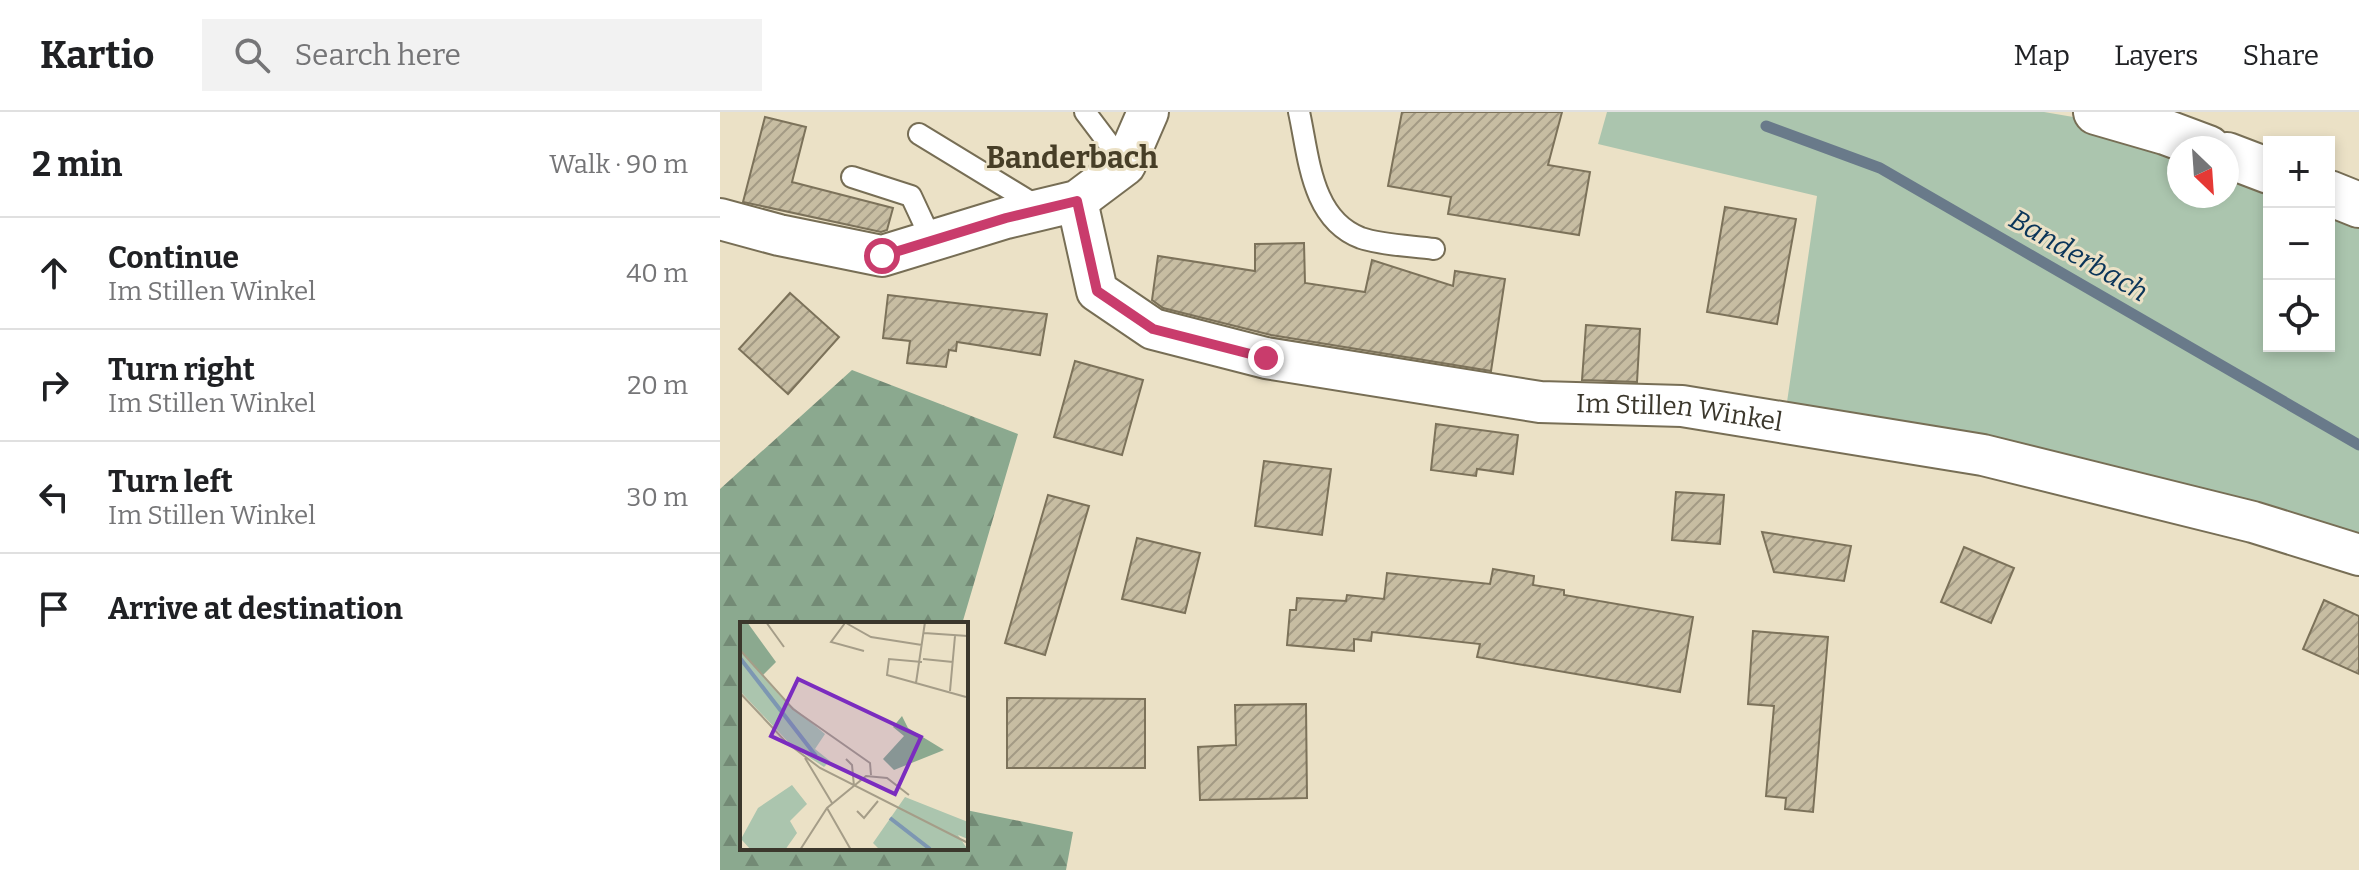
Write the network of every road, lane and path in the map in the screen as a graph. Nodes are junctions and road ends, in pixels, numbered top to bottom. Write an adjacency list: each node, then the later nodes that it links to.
1 (1085, 112): 8 (lane)
2 (1148, 112): 8 (street)
3 (1299, 112): 16 (lane)
4 (2096, 112): 6 (street)
5 (919, 134): 12 (lane)
6 (2176, 136)
7 (2239, 160): 9 (street)
8 (1125, 165): 12 (street)
9 (2263, 169)
10 (852, 177): 15 (lane)
11 (2335, 195): 13 (street)
12 (1060, 205): 15 (street); 17 (street, Im Stillen Winkel)
13 (2359, 205)
14 (720, 219): 15 (street)
15 (932, 241)
16 (1434, 249)
17 (2359, 555)

